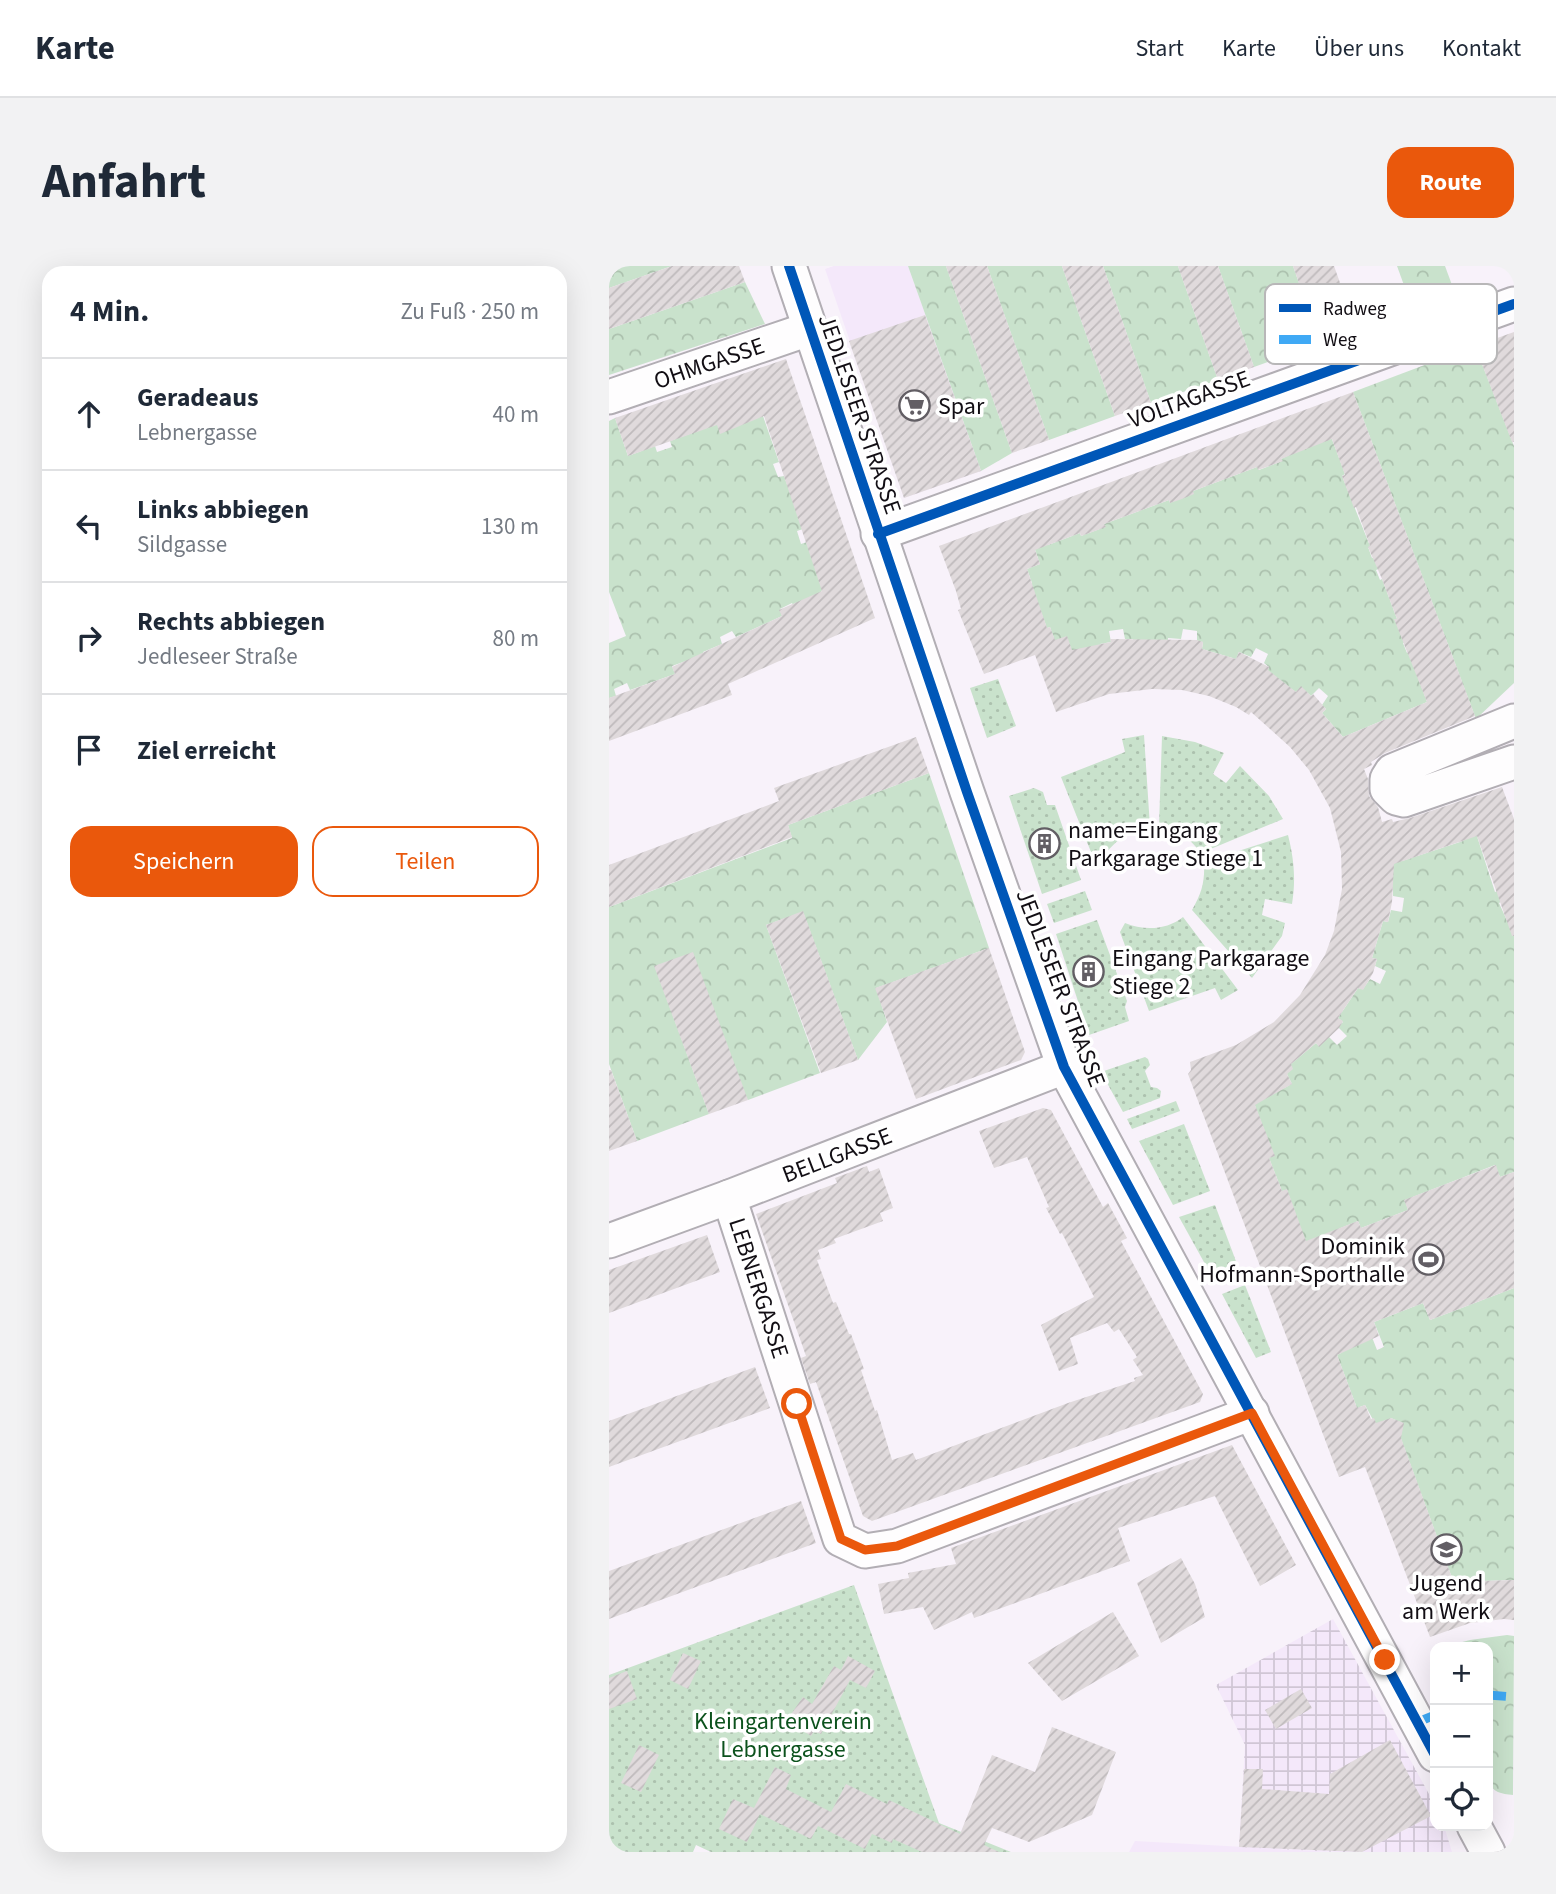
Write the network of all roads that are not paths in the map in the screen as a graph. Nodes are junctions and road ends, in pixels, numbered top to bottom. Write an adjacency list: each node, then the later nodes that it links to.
1 (789, 266): 4 (street, JEDLESEER STRASSE)
2 (1514, 304): 3 (street, VOLTAGASSE)
3 (1497, 310)
4 (809, 329): 6 (street, OHMGASSE); 7 (street, JEDLESEER STRASSE)
5 (1348, 364): 7 (street, VOLTAGASSE)
6 (609, 397)
7 (878, 534): 10 (street, JEDLESEER STRASSE)
8 (1514, 721): 9 (street)
9 (1514, 762)
10 (1064, 1067): 11 (street, BELLGASSE); 13 (street, JEDLESEER STRASSE)
11 (729, 1197): 12 (street, BELLGASSE); 13 (street, LEBNERGASSE)
12 (609, 1241)
13 (1252, 1413): 14 (street, JEDLESEER STRASSE)
14 (1430, 1746)
15 (1477, 1831): 16 (street)
16 (1488, 1852)

